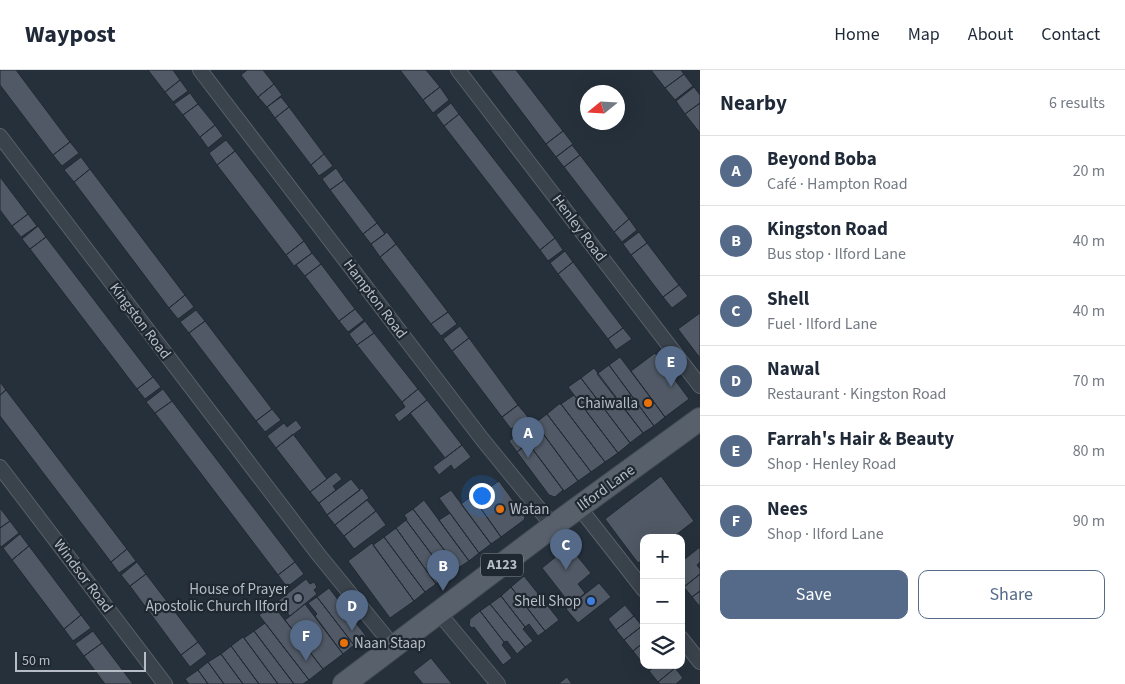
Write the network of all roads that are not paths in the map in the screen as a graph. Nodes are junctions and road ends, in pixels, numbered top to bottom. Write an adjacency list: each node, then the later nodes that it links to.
1 (200, 70): 8 (street, Hampton Road)
2 (458, 70): 4 (street, Henley Road)
3 (0, 136): 12 (street, Kingston Road)
4 (700, 386)
5 (700, 419): 7 (main road, Ilford Lane / A123)
6 (0, 467): 14 (street, Windsor Road)
7 (579, 507): 8 (main road, Ilford Lane / A123); 9 (street)
8 (553, 526): 10 (main road, Ilford Lane / A123)
9 (640, 585)
10 (439, 612): 12 (main road, Ilford Lane / A123); 16 (street)
11 (685, 643): 13 (street)
12 (393, 646): 15 (main road, Ilford Lane / A123)
13 (700, 662)
14 (166, 684)
15 (344, 684)
16 (498, 684)

